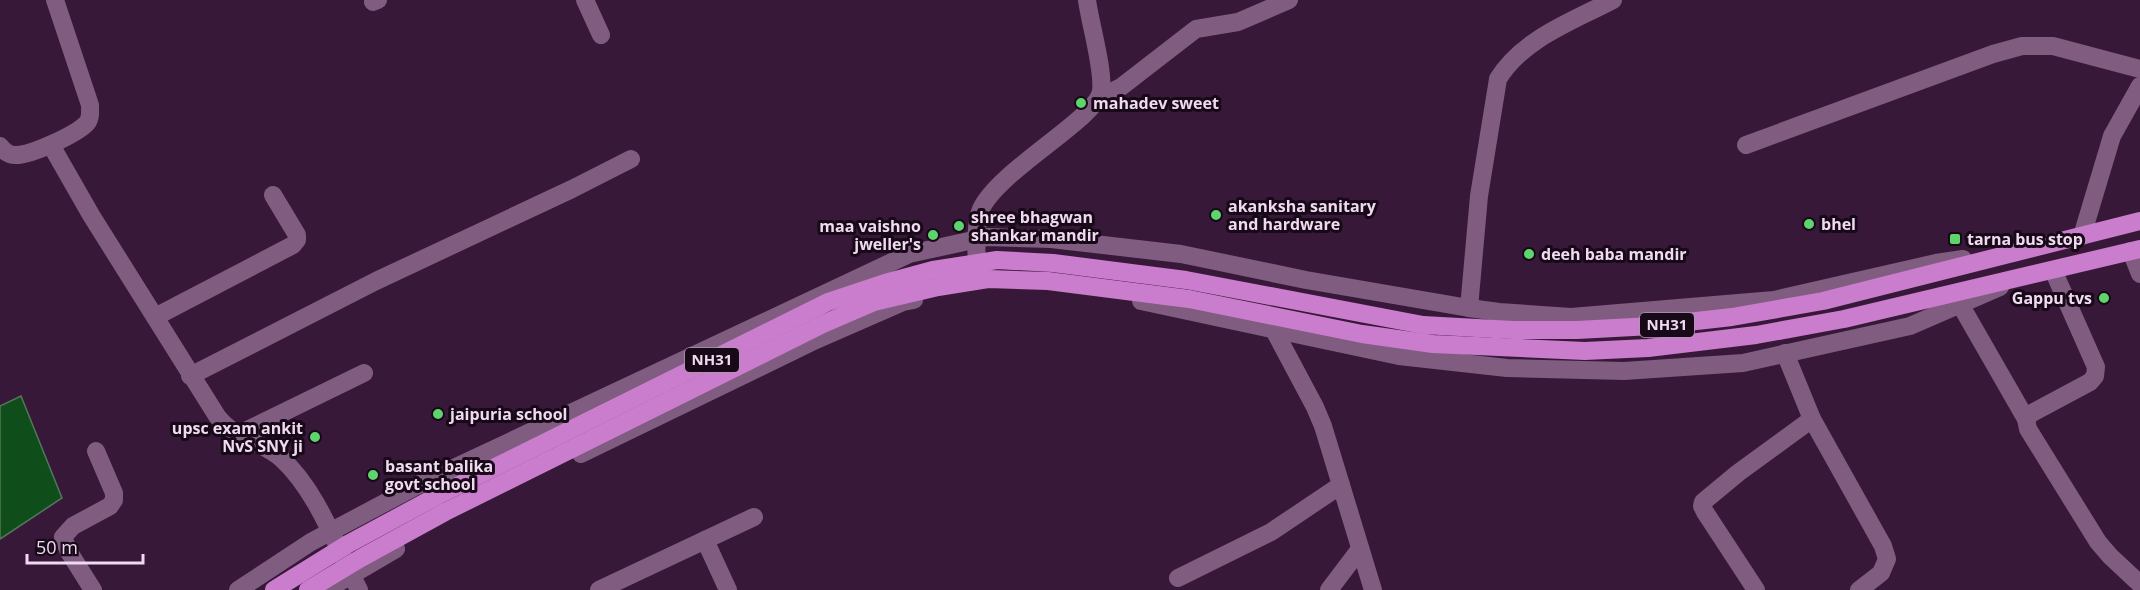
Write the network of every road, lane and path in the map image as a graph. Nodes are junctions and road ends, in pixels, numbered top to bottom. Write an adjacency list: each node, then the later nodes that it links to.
1 (55, 0): 10 (street)
2 (585, 0): 6 (street)
3 (1087, 0): 9 (street)
4 (1289, 0): 9 (street)
5 (1613, 0): 25 (street)
6 (601, 35)
7 (2140, 69): 11 (street)
8 (2140, 86): 16 (street)
9 (1099, 98): 17 (street)
10 (51, 145): 12 (street); 26 (street)
11 (1746, 145)
12 (0, 146)
13 (631, 159): 30 (street)
14 (273, 195): 26 (street)
15 (2140, 222): 16 (highway, NH31)
16 (2082, 236): 19 (highway, NH31)
17 (977, 238): 23 (street); 25 (street); 37 (street)
18 (2136, 250): 20 (highway, NH31); 21 (street)
19 (2018, 253): 25 (street); 45 (highway, NH31)
20 (2053, 270): 22 (highway, NH31); 32 (street)
21 (2140, 274)
22 (2021, 278): 24 (street); 46 (highway, NH31)
23 (976, 287): 27 (street); 41 (street)
24 (1960, 304): 28 (street); 32 (street)
25 (1469, 308)
26 (155, 316): 30 (street)
27 (1274, 330): 28 (street); 35 (street)
28 (1785, 354): 31 (street)
29 (364, 373): 33 (street)
30 (190, 376): 33 (street)
31 (1812, 419): 52 (street); 53 (street)
32 (2026, 419): 42 (street)
33 (237, 435): 37 (street)
34 (96, 451): 43 (street)
35 (1341, 485): 39 (street); 40 (street)
36 (754, 517): 38 (street)
37 (330, 532): 41 (street); 44 (street)
38 (705, 540): 48 (street); 49 (street)
39 (1360, 549): 50 (street); 51 (street)
40 (1178, 578)
41 (355, 582): 47 (street)
42 (2140, 584)
43 (93, 590)
44 (238, 590)
45 (274, 590)
46 (308, 590)
47 (326, 590)
48 (599, 590)
49 (728, 590)
50 (1329, 590)
51 (1373, 590)
52 (1756, 590)
53 (1859, 590)

